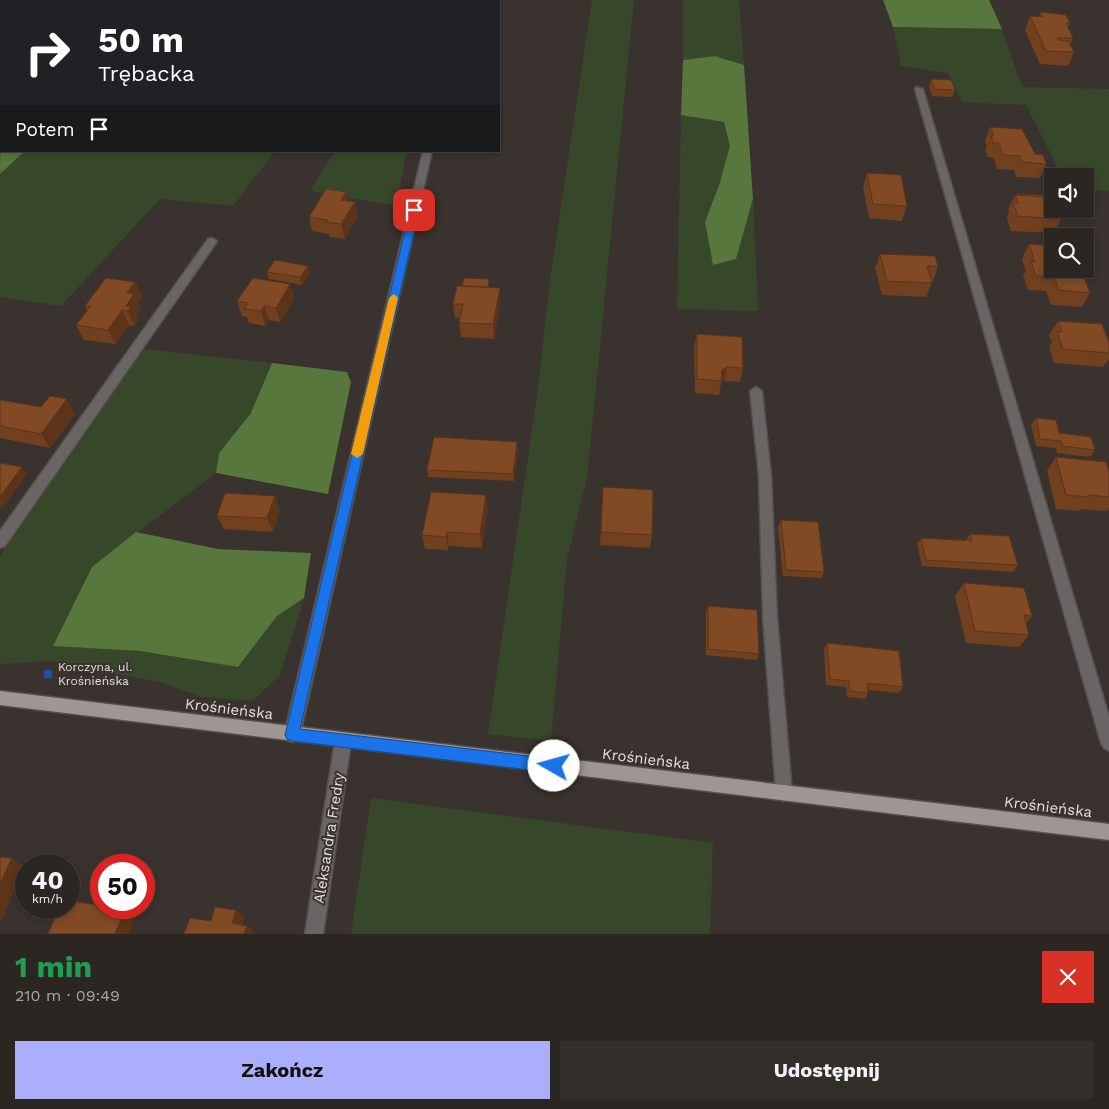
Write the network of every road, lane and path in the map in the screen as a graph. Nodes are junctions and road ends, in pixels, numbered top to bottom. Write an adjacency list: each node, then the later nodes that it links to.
1 (919, 89): 9 (street)
2 (428, 152): 7 (street)
3 (212, 241): 5 (street)
4 (756, 391): 10 (street)
5 (0, 542)
6 (0, 698): 7 (main road, Krośnieńska)
7 (292, 735): 8 (main road, Krośnieńska)
8 (343, 741): 10 (main road, Krośnieńska); 12 (street, Aleksandra Fredry)
9 (1109, 743)
10 (784, 793): 11 (main road, Krośnieńska)
11 (1109, 832)
12 (314, 934)

